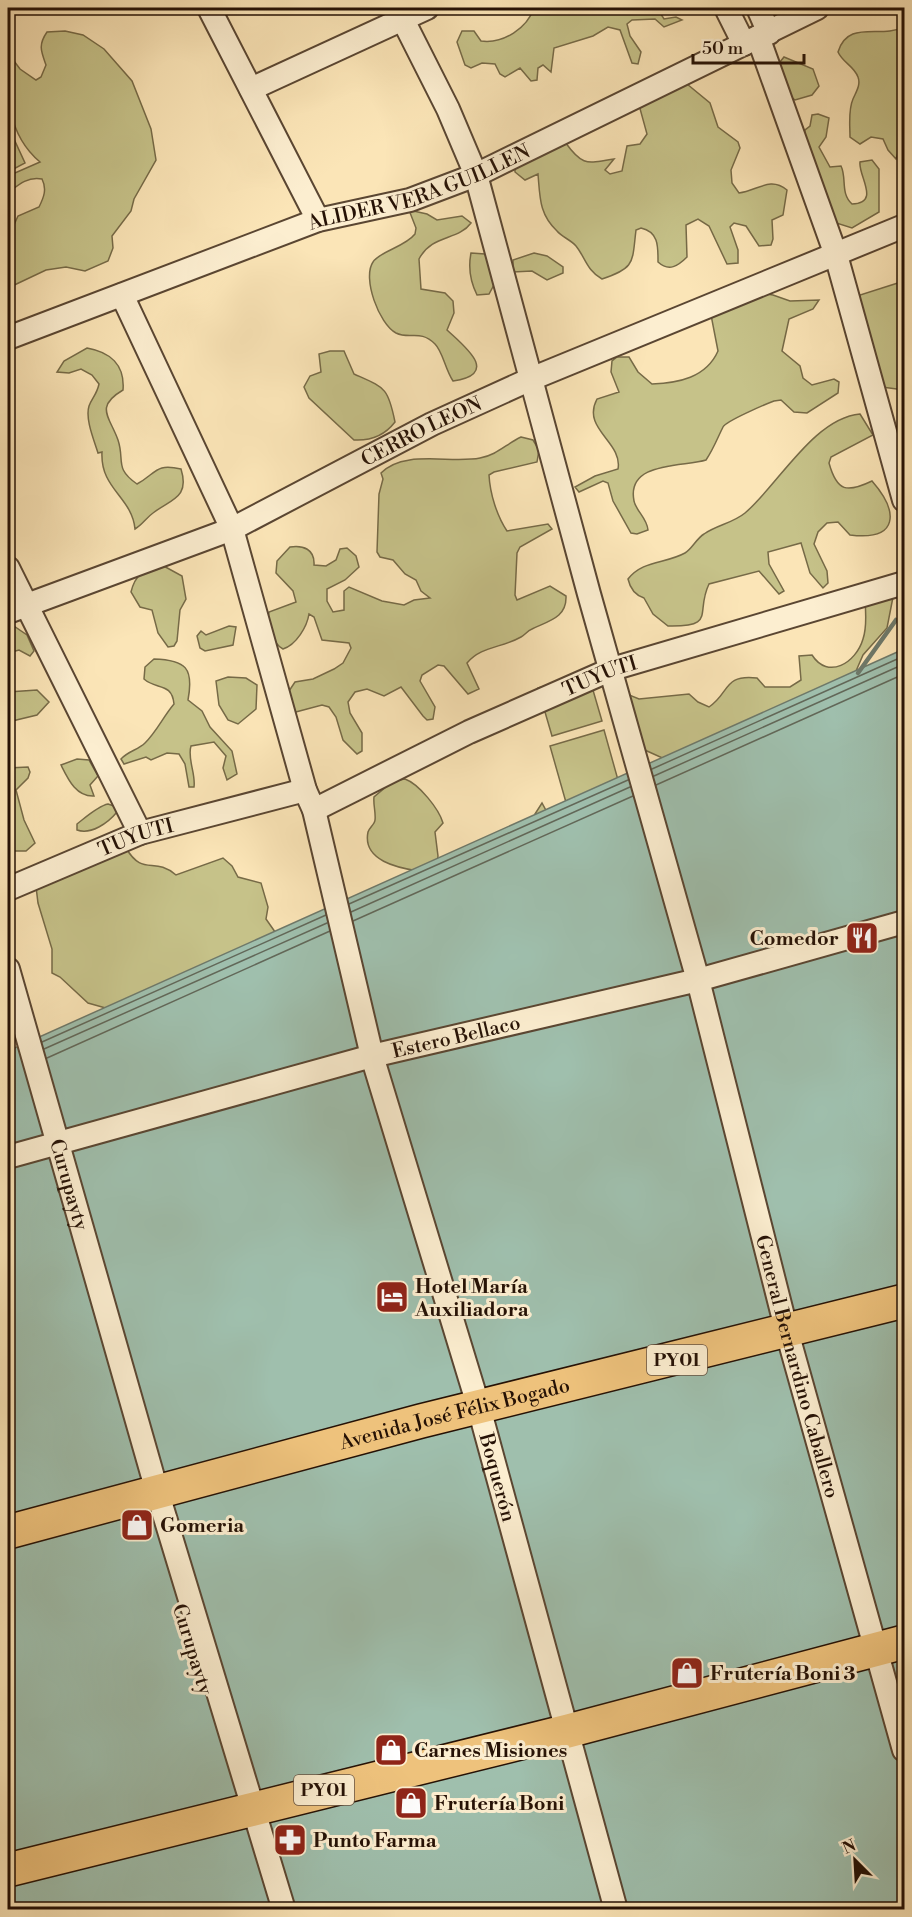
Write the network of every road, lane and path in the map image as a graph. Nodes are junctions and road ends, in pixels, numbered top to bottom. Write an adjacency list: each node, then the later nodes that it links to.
1 (209, 8): 8 (street)
2 (427, 8): 6 (street)
3 (726, 8): 7 (street)
4 (758, 8): 7 (street)
5 (817, 8): 7 (street, ALIDER VERA GUILLEN)
6 (400, 13): 8 (street); 9 (street, General Bernardino Caballero)
7 (757, 38): 9 (street, ALIDER VERA GUILLEN); 12 (street)
8 (251, 89): 10 (street)
9 (476, 175): 10 (street, ALIDER VERA GUILLEN); 15 (street, General Bernardino Caballero)
10 (318, 220): 13 (street, ALIDER VERA GUILLEN)
11 (904, 226): 12 (street, CERRO LEON)
12 (836, 255): 15 (street, CERRO LEON); 16 (street)
13 (122, 295): 14 (street, ALIDER VERA GUILLEN); 17 (street, Boquerón)
14 (8, 338)
15 (531, 379): 17 (street, CERRO LEON); 21 (street, General Bernardino Caballero)
16 (904, 500)
17 (232, 529): 20 (street, CERRO LEON); 22 (street, Boquerón)
18 (8, 568): 20 (street)
19 (904, 584): 21 (street, TUYUTI)
20 (17, 609): 23 (street)
21 (612, 669): 22 (street, TUYUTI); 27 (street, General Bernardino Caballero)
22 (309, 800): 23 (street, TUYUTI); 28 (street, Boquerón)
23 (140, 832): 24 (street, TUYUTI)
24 (8, 889)
25 (904, 922): 27 (street, Estero Bellaco)
26 (8, 973): 29 (street, Curupayty)
27 (698, 980): 28 (street, Estero Bellaco); 32 (street, General Bernardino Caballero)
28 (371, 1052): 29 (street, Estero Bellaco); 33 (street, Boquerón)
29 (54, 1141): 30 (street, Estero Bellaco); 34 (street, Curupayty)
30 (8, 1158)
31 (904, 1301): 32 (highway, Avenida José Félix Bogado / PY01)
32 (787, 1332): 33 (highway, Avenida José Félix Bogado / PY01); 36 (street, General Bernardino Caballero)
33 (479, 1408): 34 (highway, Avenida José Félix Bogado / PY01); 37 (street, Boquerón)
34 (151, 1492): 35 (highway, Avenida José Félix Bogado / PY01); 39 (street, Curupayty)
35 (8, 1532)
36 (891, 1646): 37 (highway, PY01); 38 (street, General Bernardino Caballero)
37 (568, 1731): 39 (highway, PY01); 45 (street, Boquerón)
38 (904, 1750)
39 (250, 1810): 41 (highway, PY01); 43 (street, Curupayty); 44 (street, Curupayty)
40 (8, 1848): 41 (highway, PY01)
41 (80, 1850): 42 (highway)
42 (8, 1870)
43 (269, 1910)
44 (285, 1910)
45 (616, 1910)

